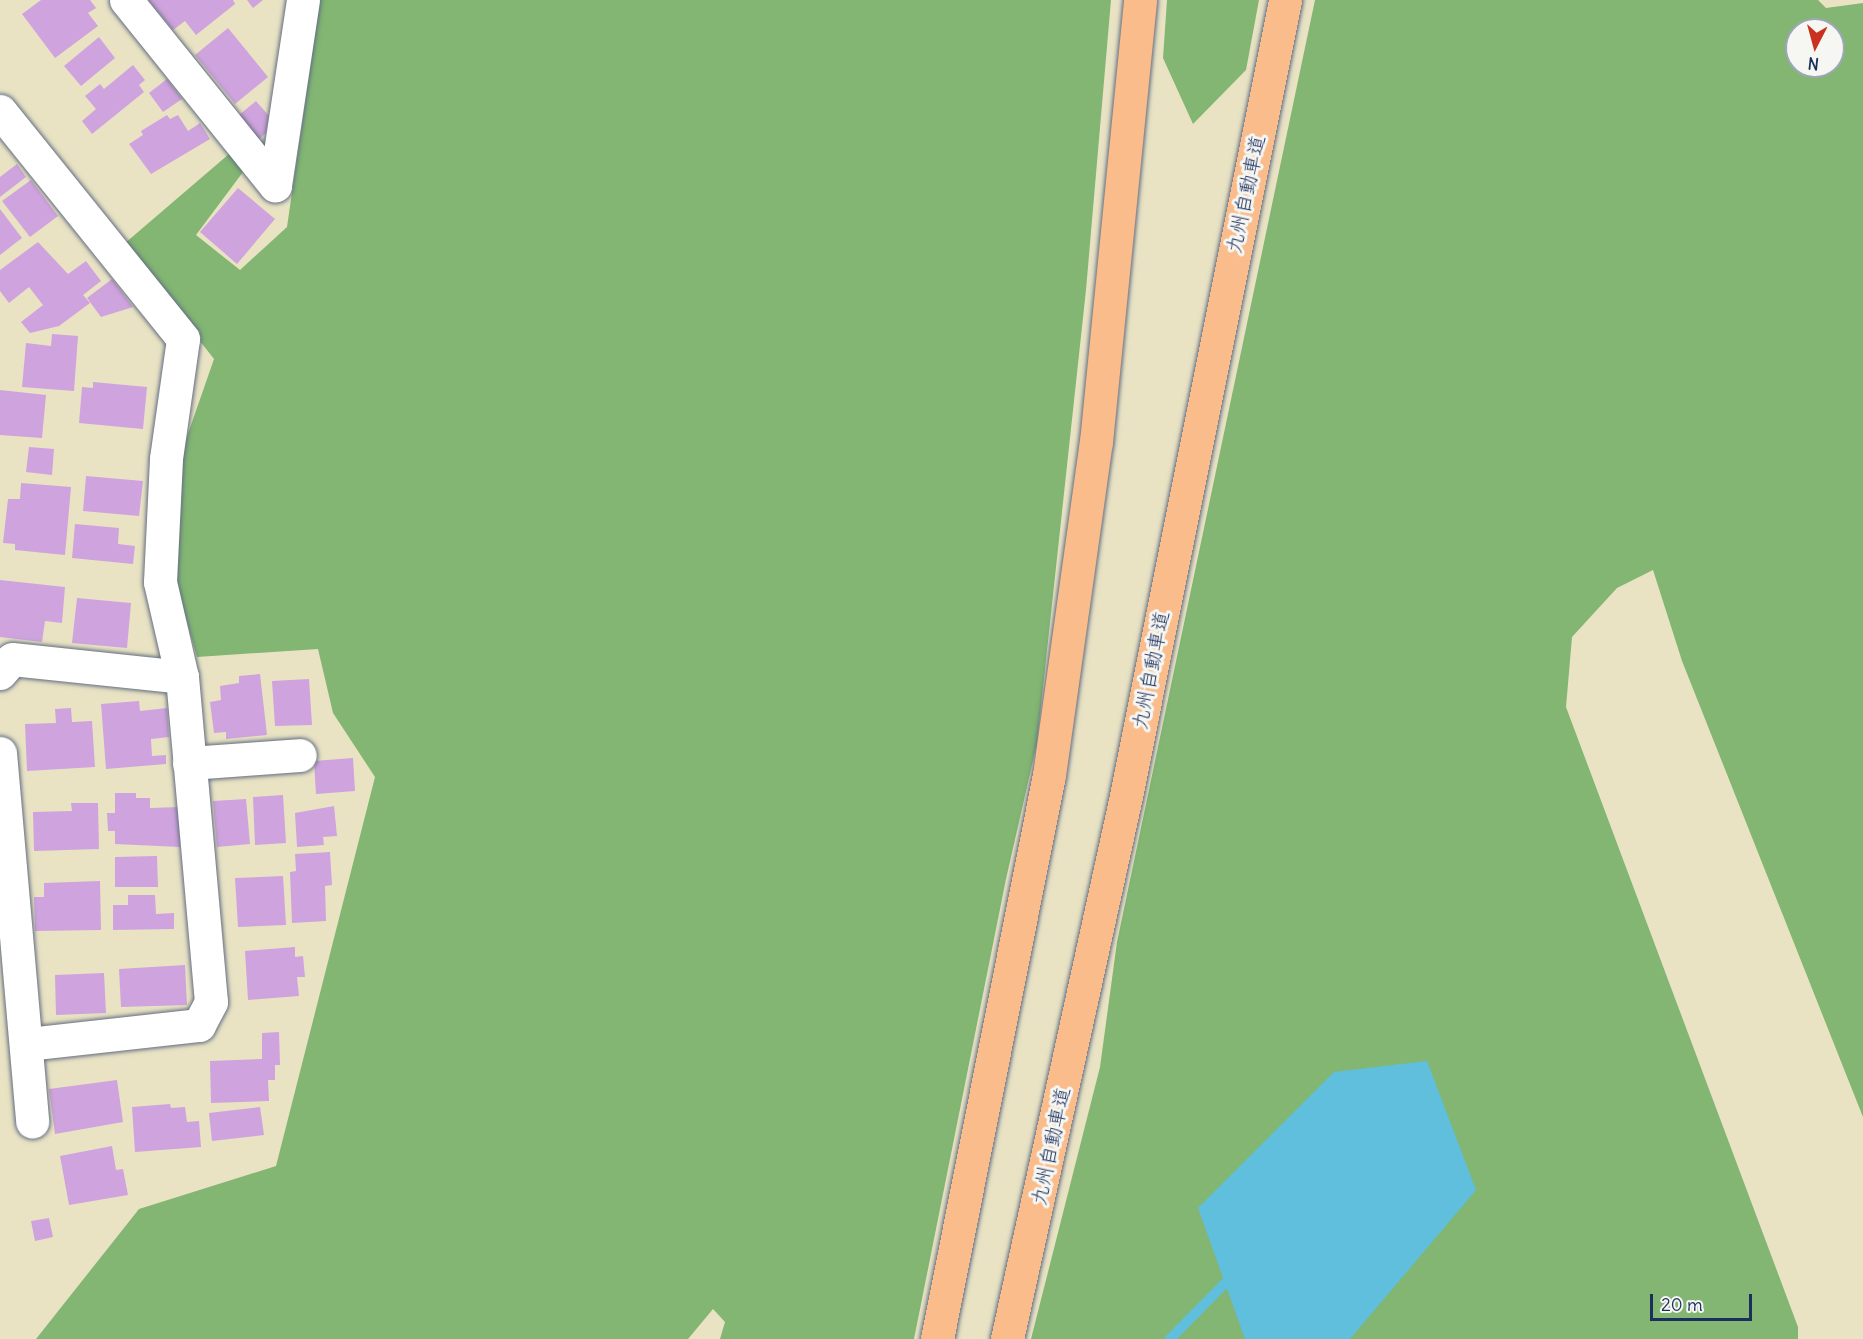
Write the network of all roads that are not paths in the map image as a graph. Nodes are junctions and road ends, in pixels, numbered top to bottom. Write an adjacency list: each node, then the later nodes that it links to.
1 (126, 0): 2 (street)
2 (303, 0)
3 (1140, 0): 13 (highway)
4 (1285, 0): 14 (highway, 九州自動車道)
5 (0, 111): 7 (street)
6 (0, 673): 7 (street)
7 (182, 676): 10 (street)
8 (0, 753): 11 (street)
9 (300, 754): 10 (street)
10 (189, 763): 11 (street)
11 (27, 1044): 12 (street)
12 (32, 1122)
13 (937, 1339)
14 (1007, 1339)

